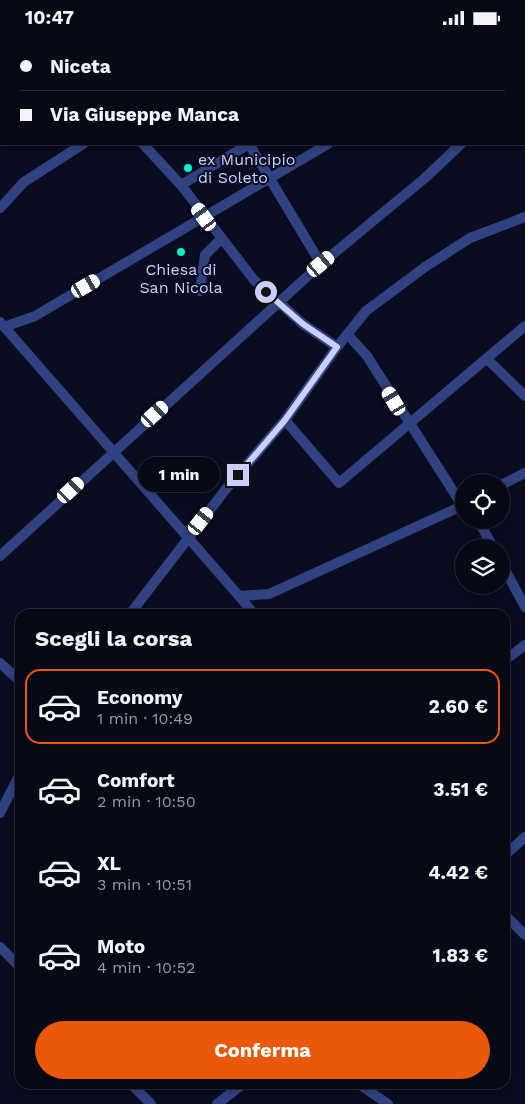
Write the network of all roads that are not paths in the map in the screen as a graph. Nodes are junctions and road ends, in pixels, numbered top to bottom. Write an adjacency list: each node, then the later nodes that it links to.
1 (81, 145): 9 (street)
2 (144, 145): 8 (street)
3 (247, 145): 8 (street)
4 (250, 145): 7 (street)
5 (326, 145): 7 (street)
6 (460, 145): 13 (street)
7 (269, 178): 10 (street); 13 (street)
8 (181, 185): 10 (street)
9 (0, 208)
10 (204, 217): 12 (street); 16 (street)
11 (525, 217): 18 (street)
12 (221, 239): 14 (street); 15 (street)
13 (321, 264): 15 (street)
14 (200, 291)
15 (278, 304): 19 (street); 24 (street)
16 (2, 325): 24 (street)
17 (525, 326): 20 (street)
18 (346, 334): 19 (street); 23 (street)
19 (337, 347): 22 (street)
20 (488, 359): 21 (street); 23 (street)
21 (525, 396)
22 (285, 420): 23 (street); 29 (street)
23 (408, 423): 27 (street)
24 (114, 451): 29 (street); 30 (street)
25 (525, 473): 26 (street)
26 (510, 480)
27 (455, 493)
28 (455, 509): 32 (street)
29 (189, 536): 32 (street); 34 (street)
30 (0, 555)
31 (510, 580): 33 (street)
32 (239, 596): 35 (street)
33 (525, 607)
34 (134, 609)
35 (250, 609)
36 (525, 645): 37 (street)
37 (510, 656)
38 (0, 663): 39 (street)
39 (15, 676)
40 (15, 784): 41 (street)
41 (0, 813)
42 (525, 837): 43 (street)
43 (510, 850)
44 (510, 920): 45 (street)
45 (525, 935)
46 (0, 947): 47 (street)
47 (15, 962)
48 (136, 1089): 51 (street)
49 (236, 1089): 52 (street)
50 (366, 1089): 53 (street)
51 (151, 1104)
52 (216, 1104)
53 (388, 1104)

